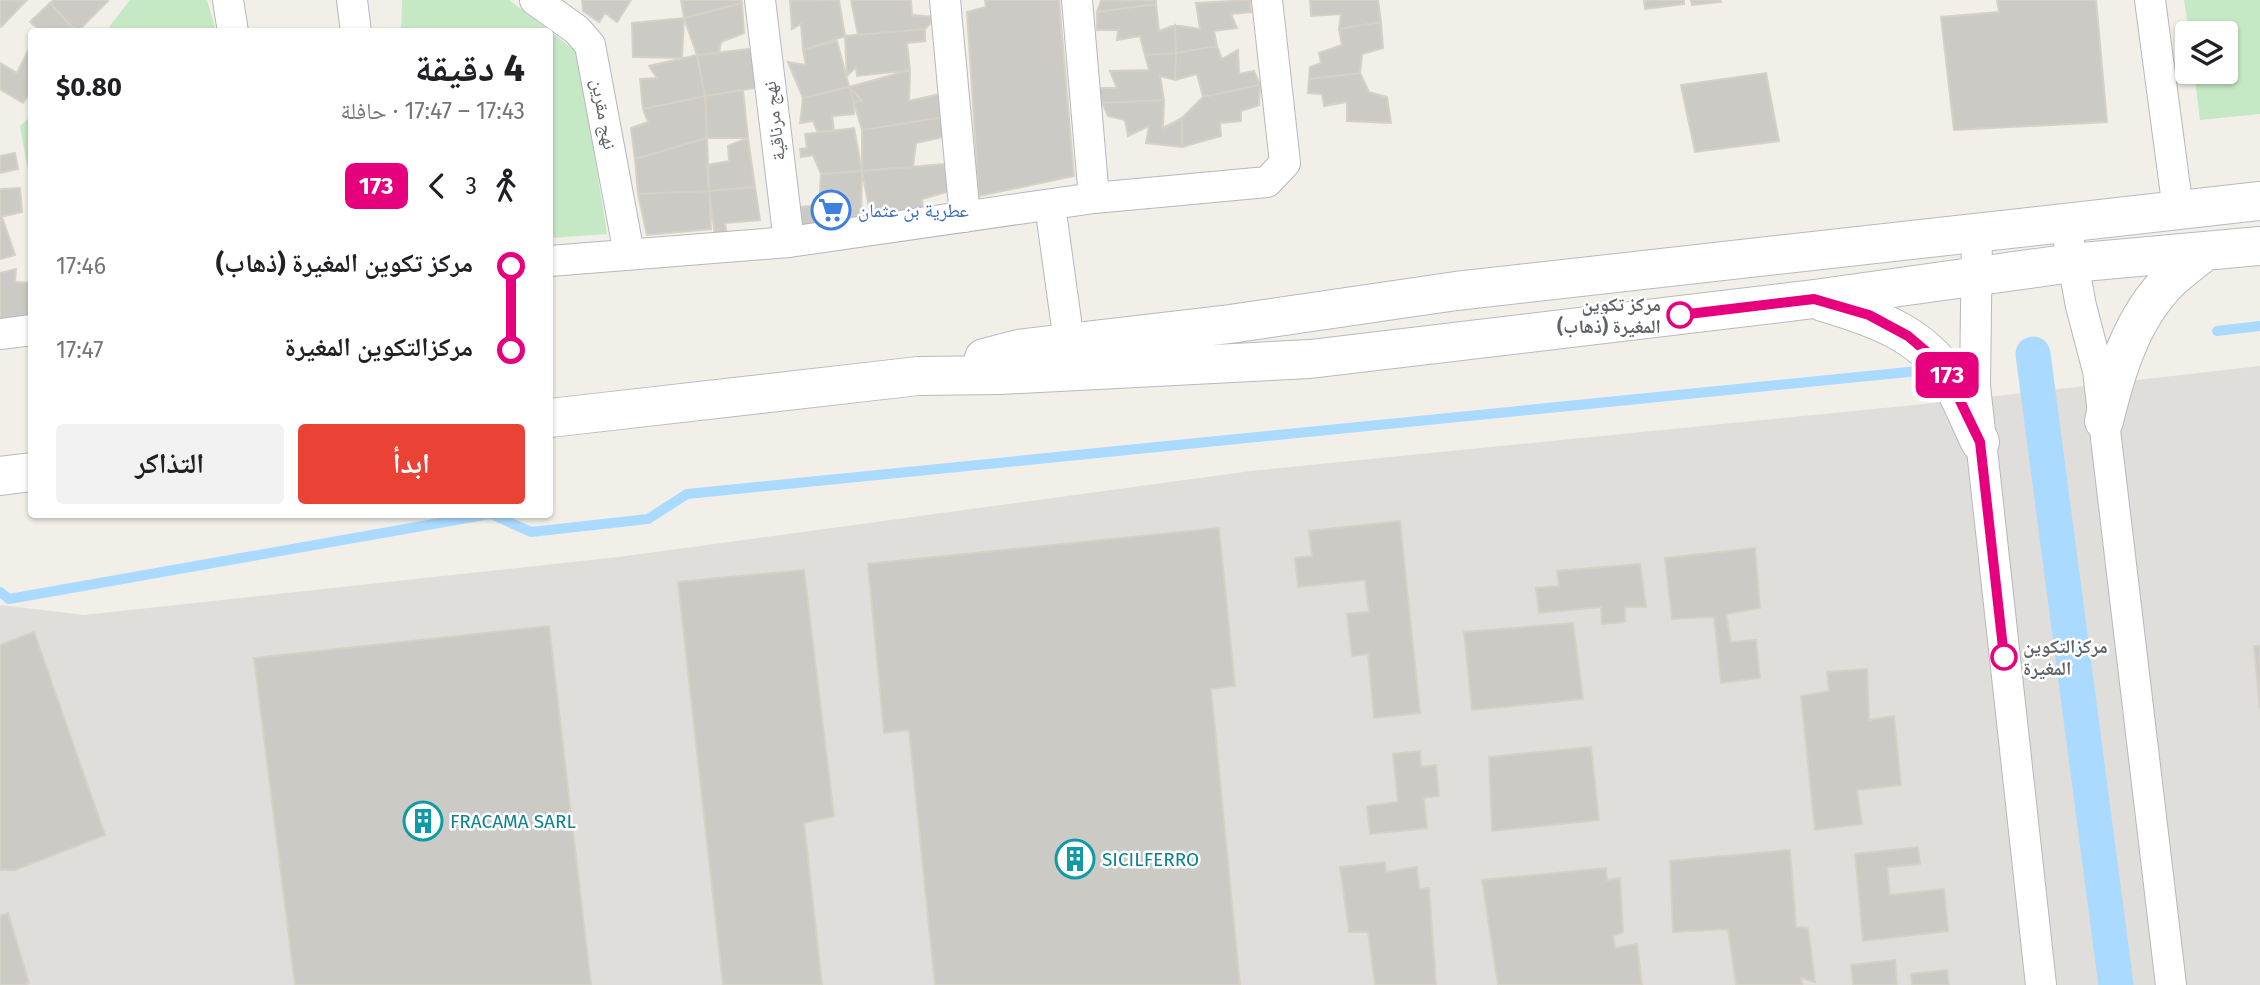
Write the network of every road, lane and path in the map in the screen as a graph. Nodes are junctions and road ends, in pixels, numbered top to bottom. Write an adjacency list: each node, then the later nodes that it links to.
1 (228, 0): 9 (street)
2 (352, 0): 10 (street)
3 (536, 0): 21 (street, نهج مقرين)
4 (760, 0): 18 (street, نهج مرناقية)
5 (946, 0): 15 (street)
6 (1077, 0): 11 (street)
7 (1267, 0): 11 (street)
8 (2150, 0): 14 (street)
9 (232, 28)
10 (356, 28)
11 (1094, 198): 13 (street)
12 (2260, 201): 14 (street)
13 (1049, 205): 15 (street); 28 (street)
14 (2178, 210): 16 (street)
15 (965, 217): 18 (street)
16 (2065, 222): 17 (street); 23 (street)
17 (1977, 231): 24 (street); 28 (street)
18 (789, 242): 21 (street)
19 (2260, 246): 20 (street)
20 (2204, 252): 23 (street); 30 (street)
21 (629, 254): 22 (street)
22 (553, 261)
23 (2072, 262): 24 (street); 30 (street)
24 (1976, 277): 25 (street); 31 (street)
25 (1814, 299): 28 (street); 31 (street)
26 (28, 330): 27 (street)
27 (0, 334)
28 (1071, 357): 29 (street)
29 (553, 418)
30 (2104, 421): 35 (street)
31 (1980, 442): 34 (street)
32 (28, 472): 33 (street)
33 (0, 476)
34 (2042, 985)
35 (2171, 985)

